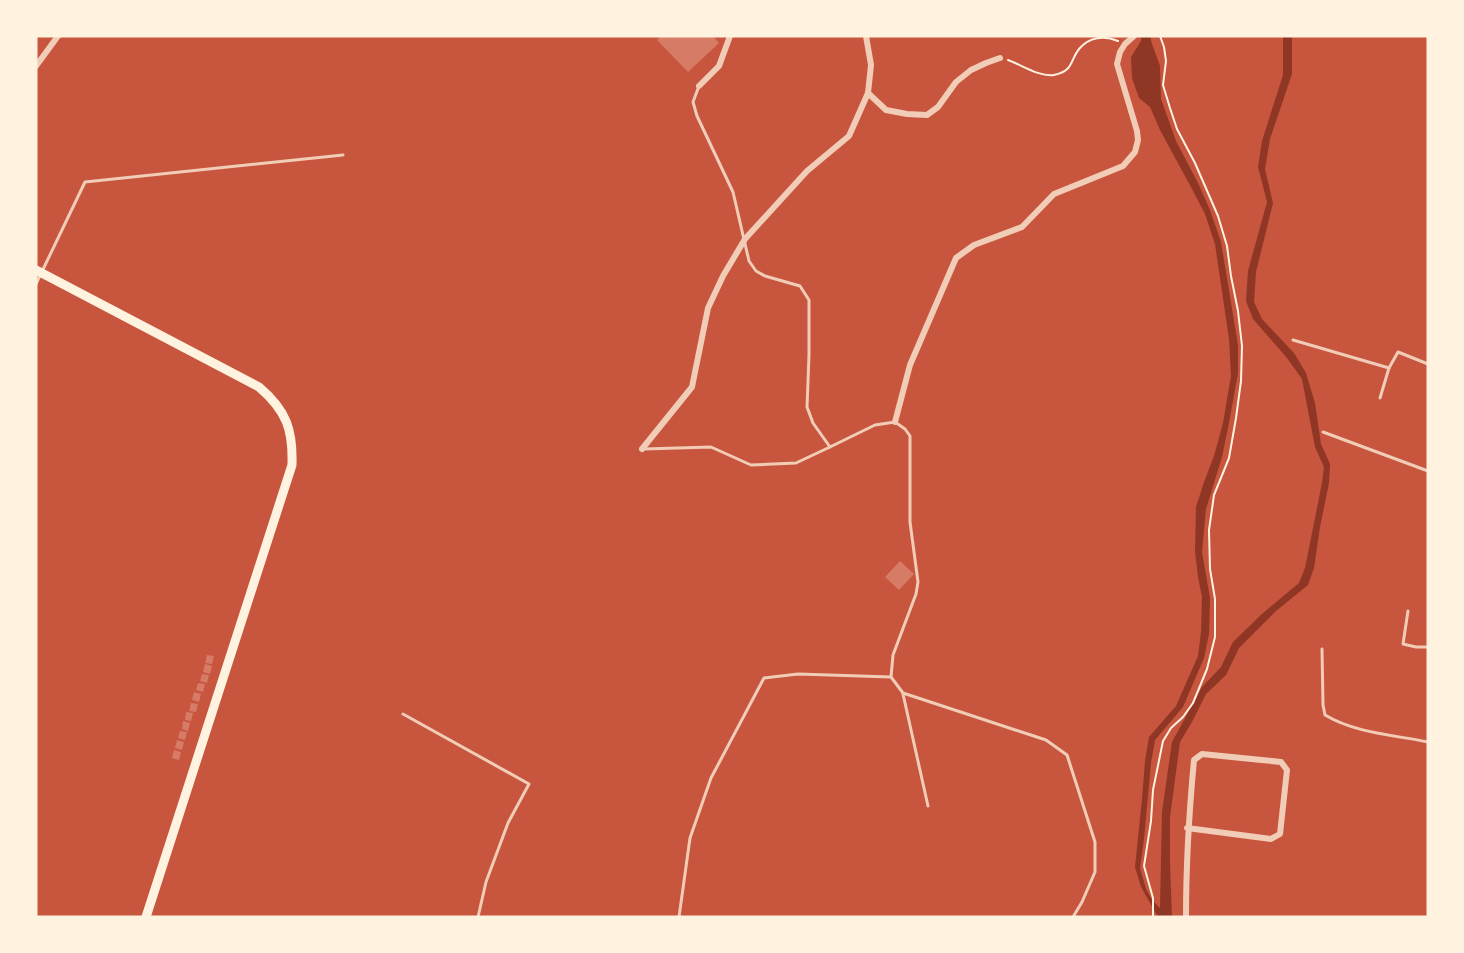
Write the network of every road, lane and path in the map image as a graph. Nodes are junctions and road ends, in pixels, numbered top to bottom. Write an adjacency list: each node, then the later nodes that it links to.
1 (58, 36): 8 (street)
2 (730, 36): 9 (street)
3 (866, 36): 10 (street)
4 (1134, 36): 6 (street)
5 (1160, 36): 37 (path)
6 (1125, 44): 7 (path); 19 (street)
7 (1000, 58): 10 (street)
8 (36, 66)
9 (699, 86): 12 (lane)
10 (868, 93): 12 (street)
11 (343, 155): 13 (lane)
12 (745, 239): 21 (lane); 22 (street)
13 (39, 271): 14 (lane); 33 (main road)
14 (36, 284)
15 (1293, 340): 17 (lane)
16 (1428, 364): 17 (lane)
17 (1389, 368): 18 (lane)
18 (1380, 398)
19 (894, 422): 21 (lane); 27 (lane)
20 (1323, 432): 23 (lane)
21 (830, 447): 22 (lane)
22 (642, 449)
23 (1428, 471)
24 (1408, 611): 25 (lane)
25 (1428, 647)
26 (1322, 649): 30 (lane)
27 (891, 676): 28 (lane); 35 (lane)
28 (903, 693): 31 (lane); 36 (lane)
29 (403, 714): 34 (lane)
30 (1428, 741)
31 (928, 806)
32 (1188, 828): 32 (street); 38 (street)
33 (146, 917)
34 (478, 917)
35 (679, 917)
36 (1073, 917)
37 (1153, 917)
38 (1186, 917)

